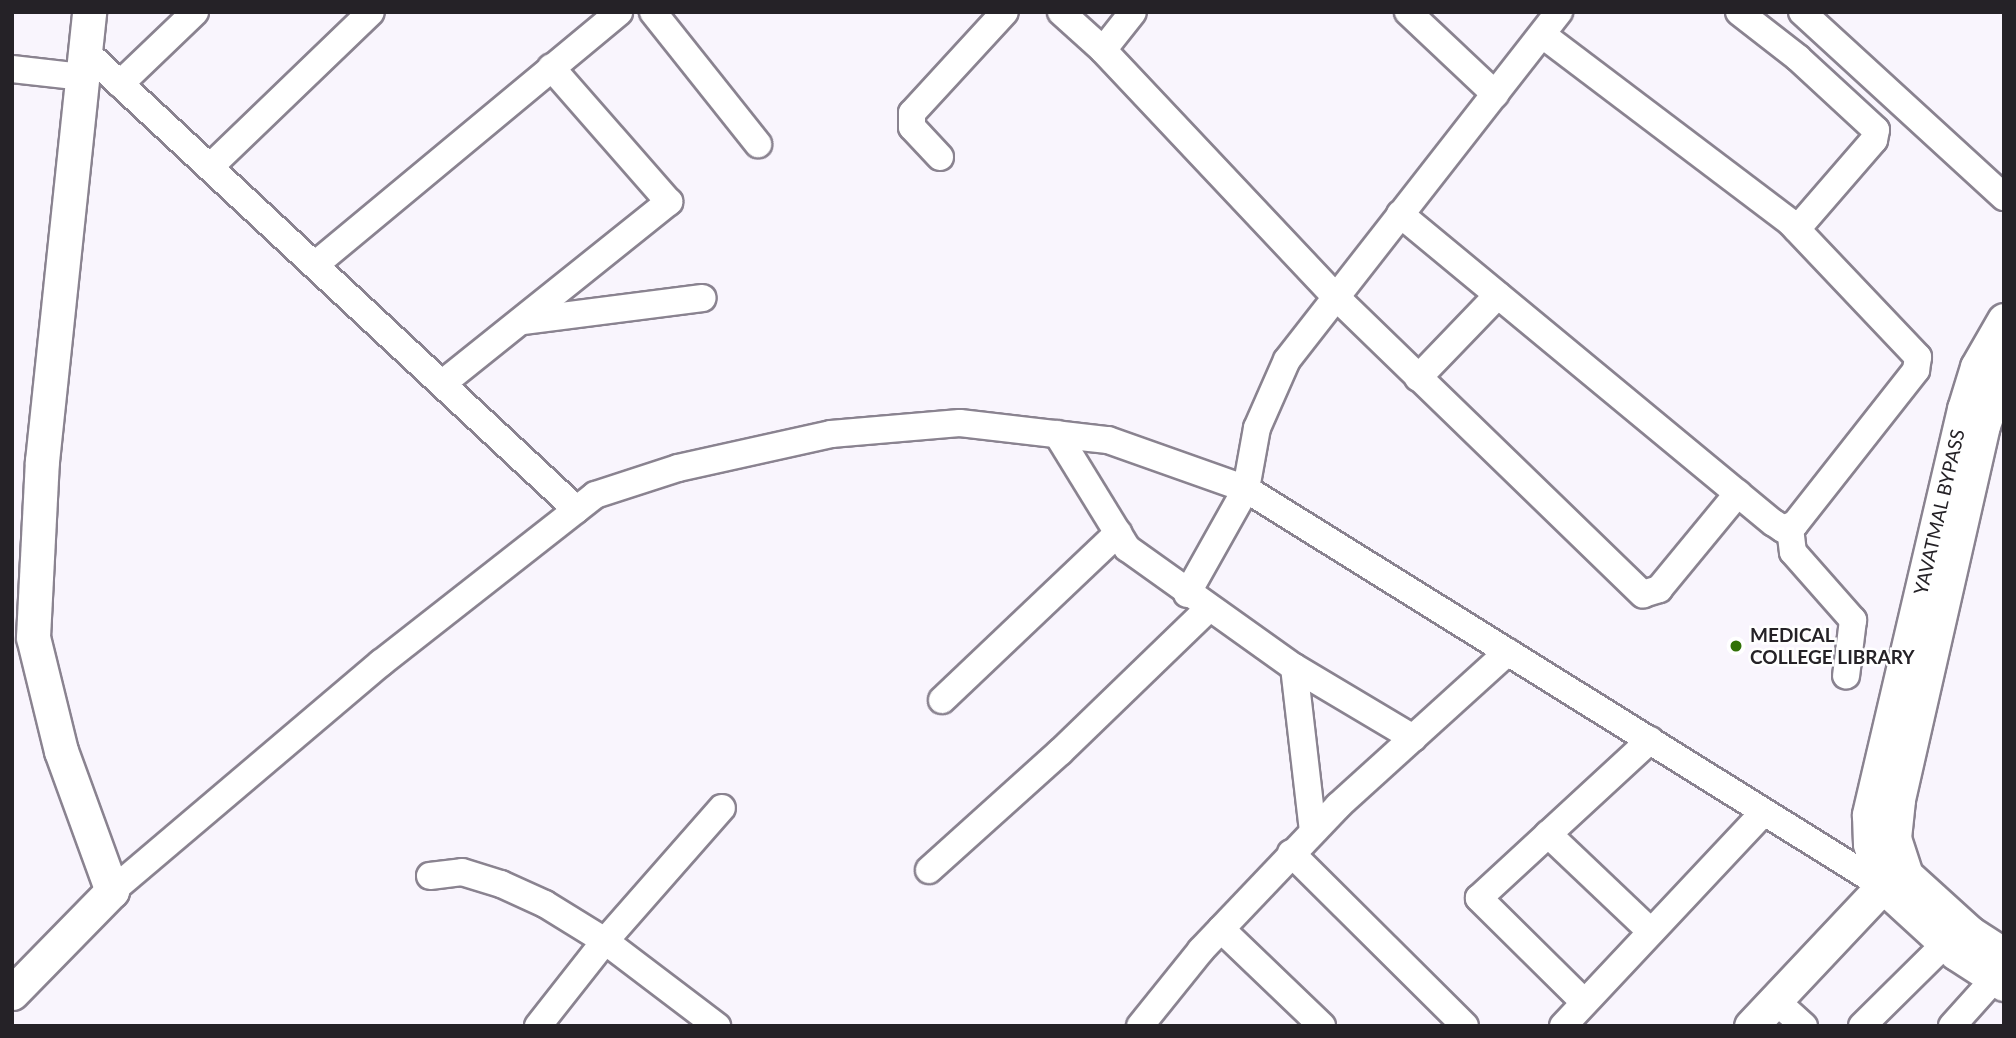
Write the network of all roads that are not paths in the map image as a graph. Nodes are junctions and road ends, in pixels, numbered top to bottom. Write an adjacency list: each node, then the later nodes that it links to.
1 (89, 12): 15 (main road)
2 (195, 12): 18 (street)
3 (371, 12): 22 (street)
4 (619, 12): 16 (street)
5 (653, 12): 20 (street)
6 (1005, 12): 21 (street)
7 (1061, 12): 14 (street)
8 (1133, 12): 14 (street)
9 (1408, 12): 19 (street)
10 (1559, 12): 13 (street)
11 (1740, 12): 25 (street)
12 (1802, 12): 23 (street)
13 (1543, 35): 19 (street); 25 (street)
14 (1103, 50): 28 (street)
15 (84, 64): 17 (street); 18 (street); 57 (main road)
16 (551, 67): 26 (street); 31 (street)
17 (12, 69)
18 (120, 84): 22 (street)
19 (1495, 94): 24 (street)
20 (758, 144)
21 (940, 157)
22 (210, 167): 26 (street)
23 (2004, 197)
24 (1400, 214): 27 (street); 28 (street)
25 (1797, 229): 39 (street)
26 (316, 264): 34 (street)
27 (1498, 295): 33 (street); 37 (street)
28 (1335, 296): 33 (street); 36 (street)
29 (702, 298): 31 (street)
30 (2004, 320): 56 (main road, YAVATMAL BYPASS)
31 (521, 321): 34 (street)
32 (2004, 367): 56 (main road, YAVATMAL BYPASS)
33 (1418, 378): 37 (street)
34 (443, 383): 38 (street)
35 (1057, 434): 36 (street); 38 (street); 40 (street)
36 (1246, 489): 41 (street); 43 (street)
37 (1738, 493): 39 (street)
38 (577, 510): 57 (street)
39 (1790, 528): 45 (street)
40 (1118, 533): 41 (street); 46 (street)
41 (1187, 594): 42 (street)
42 (1209, 608): 44 (street); 54 (street)
43 (1508, 652): 47 (street); 48 (street)
44 (1294, 667): 47 (street); 51 (street)
45 (1846, 676)
46 (942, 700)
47 (1413, 738): 51 (street)
48 (1650, 740): 50 (street); 52 (street)
49 (722, 808): 60 (street)
50 (1763, 813): 56 (street); 59 (street)
51 (1313, 831): 53 (street)
52 (1548, 834): 59 (street); 65 (street)
53 (1292, 853): 58 (street); 66 (street)
54 (929, 870)
55 (430, 876): 60 (street)
56 (1895, 880): 61 (main road, YAVATMAL BYPASS); 62 (main road, YAVATMAL BYPASS); 64 (main road)
57 (112, 891): 63 (main road)
58 (1221, 929): 67 (street); 70 (street)
59 (1649, 930): 65 (street)
60 (605, 941): 68 (street); 69 (street)
61 (1945, 944): 62 (main road, YAVATMAL BYPASS); 74 (street)
62 (2001, 972): 75 (street)
63 (12, 993)
64 (1774, 1000): 72 (main road); 73 (street)
65 (1584, 1002): 71 (street)
66 (1447, 1020)
67 (1314, 1023)
68 (538, 1026)
69 (717, 1026)
70 (1140, 1026)
71 (1563, 1026)
72 (1751, 1026)
73 (1804, 1026)
74 (1862, 1026)
75 (1952, 1026)

